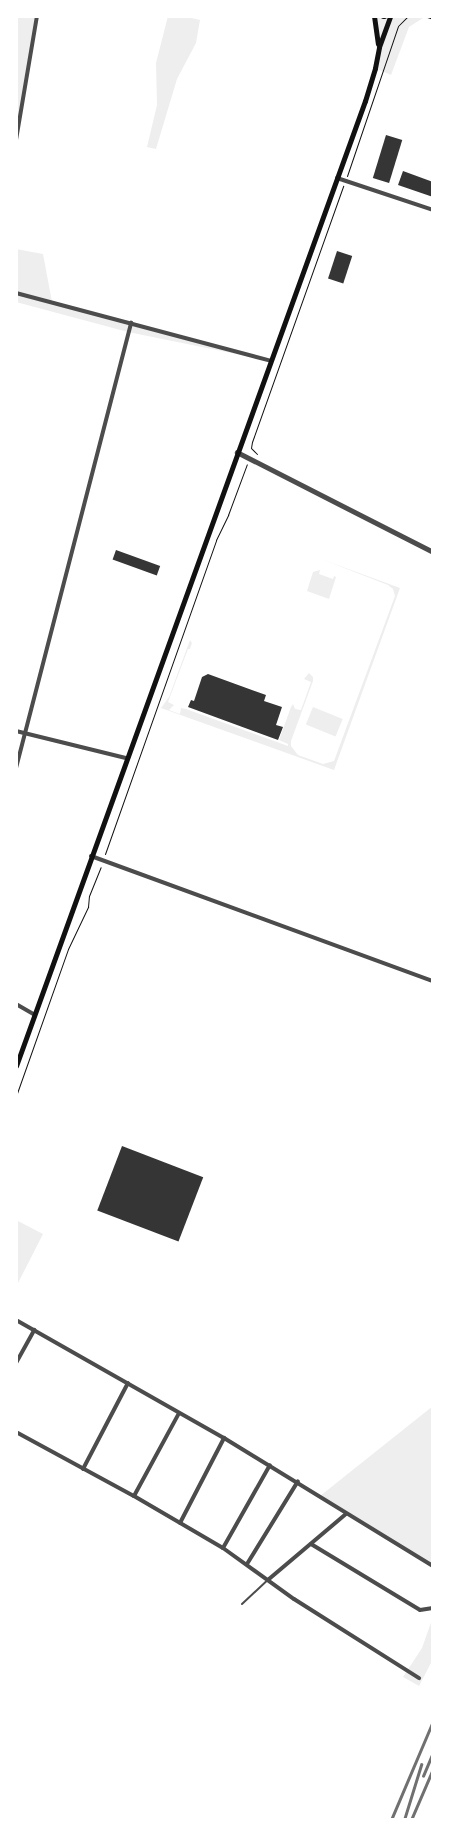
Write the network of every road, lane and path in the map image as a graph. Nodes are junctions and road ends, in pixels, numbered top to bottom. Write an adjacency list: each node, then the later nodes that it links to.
1 (37, 16): 8 (street)
2 (374, 16): 7 (main road)
3 (390, 16): 7 (main road)
4 (408, 16): 10 (path)
5 (424, 16): 6 (path)
6 (433, 19)
7 (379, 47): 9 (main road)
8 (16, 140)
9 (337, 178): 10 (street); 14 (main road)
10 (346, 180): 11 (street); 16 (path)
11 (433, 210)
12 (16, 293): 13 (street)
13 (131, 323): 14 (street); 20 (street)
14 (271, 361): 15 (main road)
15 (237, 452): 18 (street); 21 (main road)
16 (257, 455)
17 (254, 466): 24 (path)
18 (433, 552)
19 (16, 731): 20 (street)
20 (25, 733): 21 (street); 22 (street)
21 (126, 758): 23 (main road)
22 (16, 768)
23 (91, 856): 24 (street); 27 (main road)
24 (103, 860): 25 (street); 29 (path)
25 (433, 981)
26 (16, 1004): 27 (street)
27 (35, 1015): 28 (main road)
28 (16, 1066)
29 (16, 1096)
30 (16, 1320): 31 (street)
31 (34, 1330): 32 (street); 33 (street)
32 (16, 1364)
33 (128, 1383): 34 (street); 38 (street)
34 (179, 1413): 36 (street); 40 (street)
35 (16, 1432): 38 (street)
36 (224, 1438): 37 (street); 42 (street)
37 (270, 1465): 39 (street); 44 (street)
38 (82, 1468): 40 (street)
39 (298, 1481): 41 (street); 45 (street)
40 (134, 1496): 42 (street)
41 (346, 1514): 43 (street); 46 (street)
42 (180, 1523): 44 (street)
43 (312, 1544): 47 (street); 49 (street)
44 (223, 1548): 45 (street)
45 (247, 1564): 47 (street)
46 (433, 1566)
47 (269, 1579): 48 (lane); 50 (street)
48 (242, 1604)
49 (433, 1608)
50 (419, 1678)

